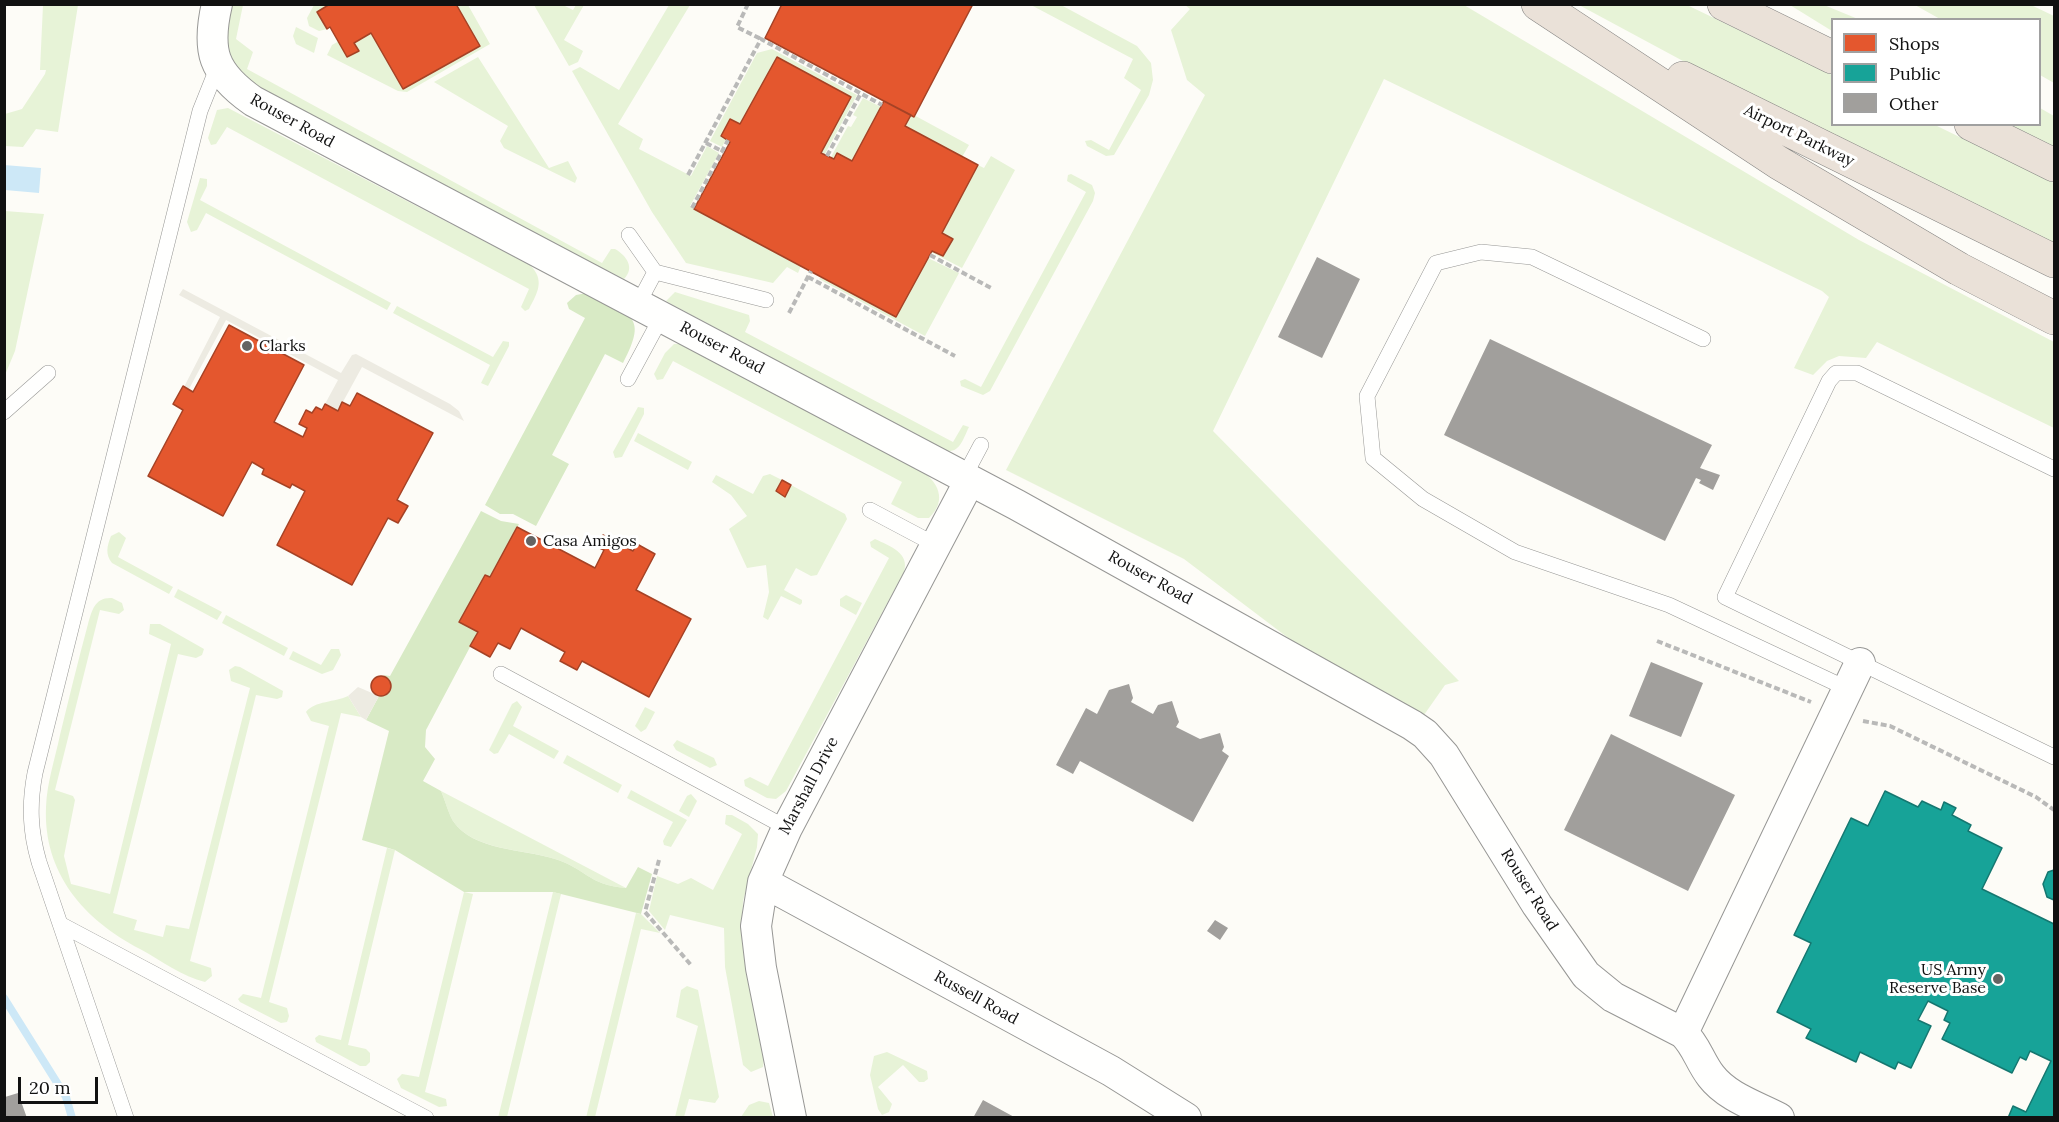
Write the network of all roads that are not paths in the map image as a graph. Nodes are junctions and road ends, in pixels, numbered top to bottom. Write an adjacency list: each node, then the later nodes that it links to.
1 (217, 4): 6 (street, Rouser Road)
2 (1538, 4): 14 (highway)
3 (1547, 4): 10 (highway, Airport Parkway)
4 (1724, 4): 5 (highway)
5 (1831, 56)
6 (218, 66): 13 (street, Rouser Road); 29 (lane)
7 (1975, 126): 8 (highway)
8 (2055, 165)
9 (629, 235): 11 (lane)
10 (2055, 261)
11 (655, 272): 12 (lane); 13 (lane)
12 (766, 300)
13 (650, 310): 17 (lane); 21 (street, Rouser Road)
14 (2055, 318)
15 (1703, 339): 25 (lane)
16 (48, 373): 18 (lane)
17 (628, 379)
18 (4, 412)
19 (981, 445): 21 (lane)
20 (2055, 469): 25 (lane)
21 (967, 478): 23 (street, Marshall Drive); 30 (street, Rouser Road)
22 (870, 510): 23 (lane)
23 (936, 545): 27 (street, Marshall Drive)
24 (501, 674): 27 (lane)
25 (1854, 676): 26 (lane); 30 (street)
26 (2055, 757)
27 (787, 828): 28 (street, Marshall Drive)
28 (763, 882): 33 (street, Marshall Drive); 34 (street, Russell Road)
29 (60, 924): 31 (lane); 32 (lane)
30 (1683, 1033): 35 (street)
31 (126, 1118)
32 (426, 1118)
33 (791, 1118)
34 (1186, 1118)
35 (1779, 1118)

